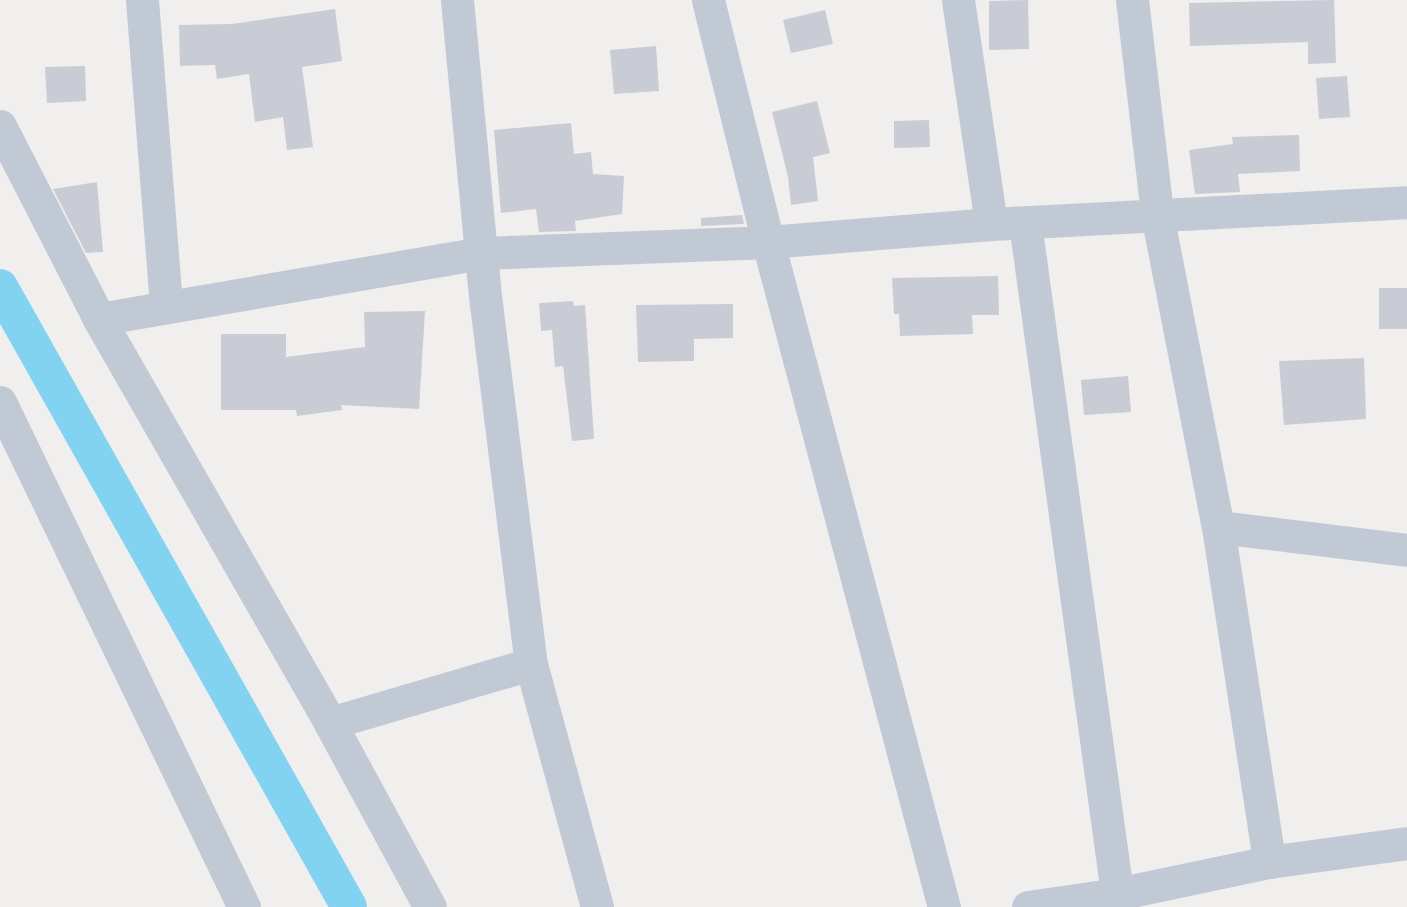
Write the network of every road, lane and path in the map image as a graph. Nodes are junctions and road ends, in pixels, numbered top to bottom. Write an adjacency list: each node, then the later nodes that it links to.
1 (142, 0): 13 (street)
2 (457, 0): 12 (street)
3 (708, 0): 11 (street)
4 (958, 0): 10 (street)
5 (1132, 0): 8 (street)
6 (0, 126): 14 (street)
7 (1407, 202): 8 (street)
8 (1157, 214): 9 (street); 16 (street)
9 (1025, 223): 10 (street); 22 (street)
10 (990, 224): 11 (street)
11 (768, 243): 12 (street); 26 (street)
12 (481, 253): 13 (street); 18 (street)
13 (166, 307): 14 (street)
14 (99, 319): 19 (street)
15 (0, 402): 23 (street)
16 (1218, 527): 17 (street); 21 (street)
17 (1407, 550)
18 (531, 664): 19 (street); 25 (street)
19 (330, 723): 24 (street)
20 (1407, 843): 21 (street)
21 (1269, 862): 22 (street)
22 (1118, 900): 27 (street)
23 (244, 907)
24 (430, 907)
25 (597, 907)
26 (944, 907)
27 (1028, 907)

